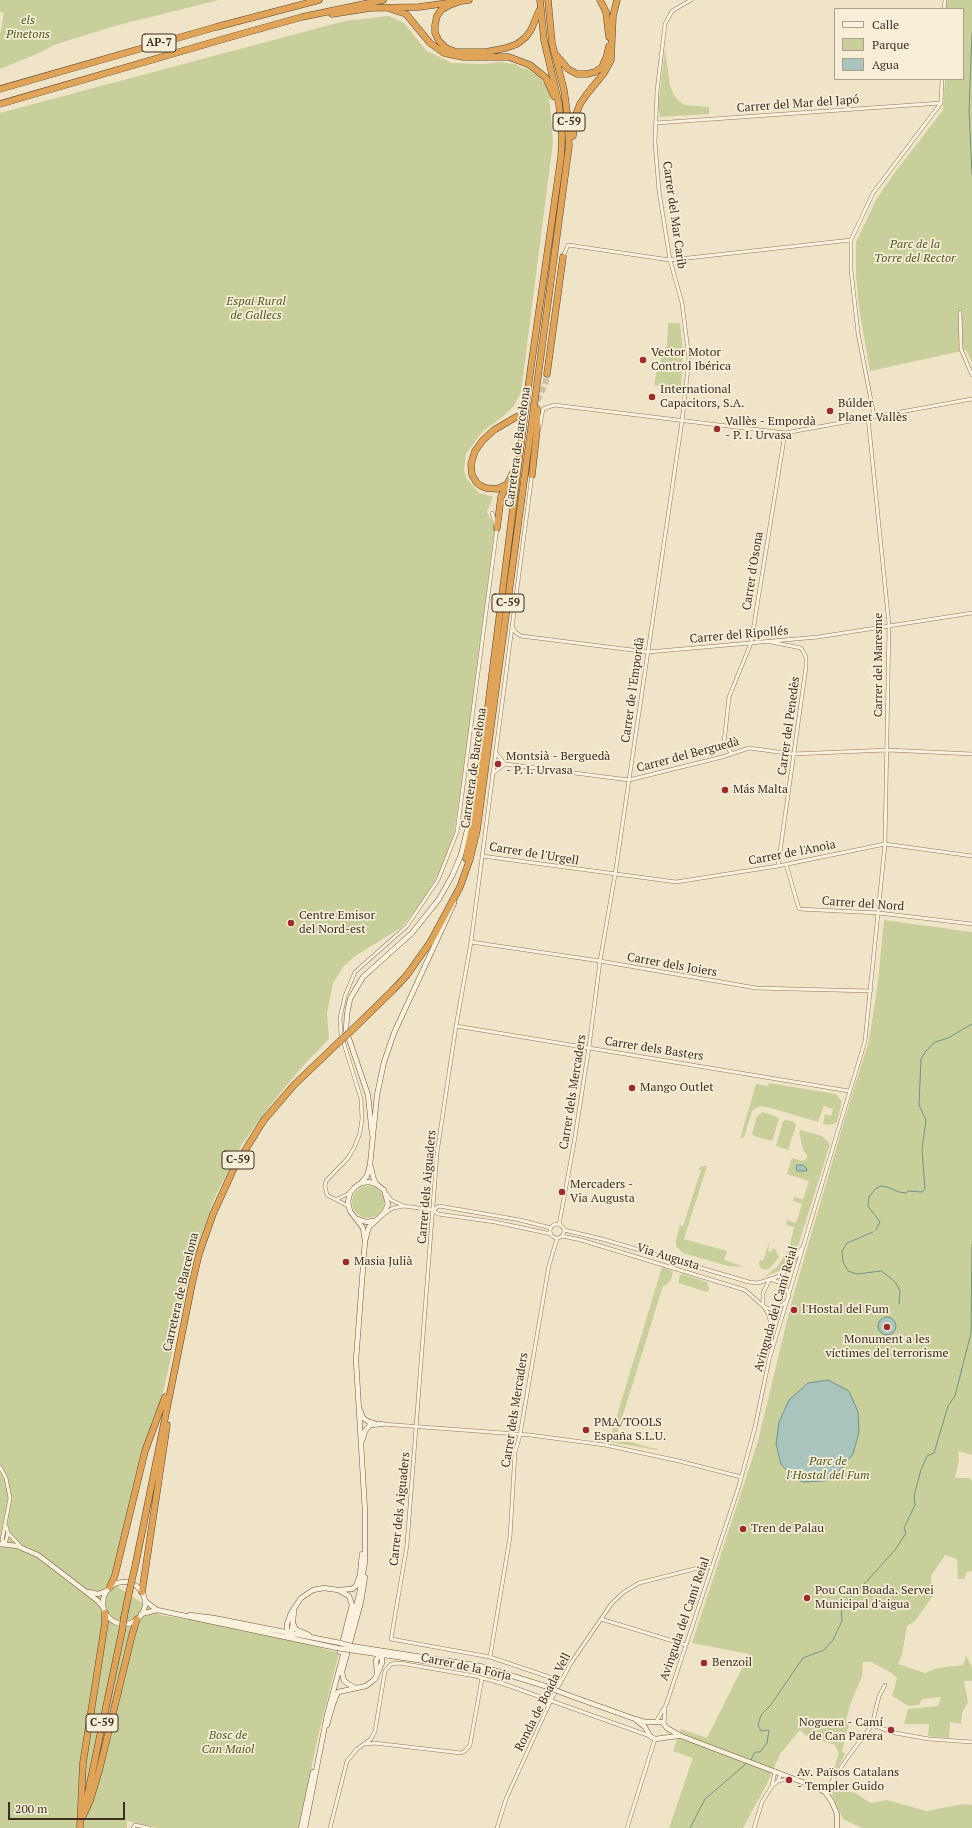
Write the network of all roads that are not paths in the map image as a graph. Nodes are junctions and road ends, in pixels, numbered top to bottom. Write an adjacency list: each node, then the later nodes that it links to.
1 (319, 0): 15 (highway, AP-7)
2 (382, 0): 12 (highway, AP-7)
3 (469, 0): 9 (highway)
4 (540, 0): 11 (highway, Carretera de Barcelona / C-59)
5 (548, 0): 13 (highway, Carretera de Barcelona / C-59)
6 (600, 0): 13 (highway)
7 (617, 0): 22 (highway)
8 (691, 0): 21 (street, Carrer del Mar Carib)
9 (460, 1): 10 (highway); 11 (highway)
10 (388, 8): 12 (highway); 20 (highway)
11 (540, 8): 20 (highway, Carretera de Barcelona / C-59)
12 (302, 17): 16 (highway, AP-7)
13 (554, 53): 22 (highway, Carretera de Barcelona / C-59)
14 (942, 80): 17 (street)
15 (0, 89)
16 (15, 100): 18 (highway, AP-7); 19 (highway)
17 (941, 103): 21 (street, Carrer del Mar del Japó); 23 (street)
18 (0, 104)
19 (0, 108)
20 (560, 112): 36 (highway, Carretera de Barcelona / C-59)
21 (656, 123): 25 (street, Carrer del Mar Carib)
22 (564, 192): 29 (highway, Carretera de Barcelona / C-59)
23 (851, 240): 25 (street); 31 (street)
24 (563, 256): 25 (street); 27 (highway)
25 (670, 260): 34 (street, Carrer del Mar Carib)
26 (960, 312): 28 (street)
27 (547, 374)
28 (972, 375)
29 (536, 392): 37 (highway); 62 (highway, Carretera de Barcelona / C-59)
30 (972, 399): 31 (street)
31 (874, 416): 33 (street)
32 (516, 417): 38 (highway)
33 (868, 418): 35 (street); 43 (street, Carrer del Maresme)
34 (682, 421): 35 (street); 37 (street, Carrer de l'Urgell); 46 (street, Carrer de l'Empordà)
35 (785, 433): 45 (street, Carrer d'Osona)
36 (521, 451): 38 (highway); 55 (highway, Carretera de Barcelona / C-59)
37 (532, 475): 42 (street, Carrer de l'Urgell)
38 (508, 484): 40 (highway)
39 (492, 513): 40 (street)
40 (497, 528): 78 (street)
41 (972, 613): 43 (street, Carrer del Ripollés)
42 (512, 626): 46 (street, Carrer del Ripollés); 48 (street, Carrer de l'Urgell)
43 (889, 626): 44 (street, Carrer del Ripollés); 47 (street, Carrer del Maresme)
44 (768, 641): 45 (street, Carrer del Ripollés); 50 (street, Carrer del Penedès)
45 (751, 643): 46 (street, Carrer del Ripollés); 49 (street, Carrer d'Osona)
46 (648, 652): 54 (street, Carrer de l'Empordà)
47 (888, 750): 50 (street, Carrer del Berguedà); 51 (street, Carrer del Berguedà); 56 (street, Carrer del Maresme)
48 (495, 752): 52 (street); 53 (street, Carrer de l'Urgell)
49 (732, 754): 50 (street, Carrer del Berguedà); 54 (street, Carrer del Berguedà)
50 (793, 754): 60 (street, Carrer del Penedès)
51 (972, 754)
52 (505, 764): 53 (street); 54 (street, Carrer del Berguedà)
53 (492, 774): 57 (street, Carrer de l'Urgell)
54 (629, 780): 61 (street, Carrer de l'Empordà)
55 (476, 788): 63 (highway, Carretera de Barcelona / C-59); 72 (street)
56 (885, 844): 58 (street, Carrer de l'Anoia); 59 (street, Carrer de l'Anoia); 64 (street, Carrer del Maresme)
57 (482, 856): 61 (street, Carrer de l'Urgell); 66 (street, Carrer dels Aiguaders)
58 (972, 856)
59 (786, 864): 60 (street, Carrer de l'Anoia); 64 (street, Carrer del Nord)
60 (778, 866): 61 (street, Carrer de l'Anoia)
61 (615, 875): 67 (street, Carrer de l'Empordà)
62 (460, 887): 63 (highway, Carretera de Barcelona / C-59); 72 (street)
63 (455, 894): 97 (highway, Carretera de Barcelona / C-59, bridge)
64 (879, 913): 65 (street, Carrer del Nord); 68 (street, Avinguda del Camí Reial)
65 (972, 924)
66 (471, 942): 67 (street, Carrer dels Joiers); 69 (street, Carrer dels Aiguaders)
67 (600, 961): 68 (street, Carrer dels Joiers); 70 (street, Carrer dels Mercaders)
68 (871, 991): 71 (street, Avinguda del Camí Reial)
69 (456, 1026): 70 (street, Carrer dels Basters); 81 (street, Carrer dels Aiguaders)
70 (589, 1047): 71 (street, Carrer dels Basters); 85 (street, Carrer dels Mercaders)
71 (849, 1091): 92 (street, Avinguda del Camí Reial)
72 (372, 1134): 73 (street)
73 (370, 1165): 74 (street); 75 (street)
74 (361, 1183): 75 (street); 76 (street)
75 (376, 1184): 77 (street)
76 (350, 1193): 78 (street); 79 (street)
77 (386, 1193): 80 (street); 82 (street)
78 (337, 1200): 79 (street)
79 (348, 1206): 83 (street)
80 (404, 1206): 81 (street); 82 (street)
81 (433, 1210): 86 (street); 88 (street); 101 (street, Carrer dels Aiguaders)
82 (384, 1213): 84 (street)
83 (356, 1218): 84 (street); 91 (street)
84 (375, 1220): 91 (street)
85 (559, 1225): 86 (street); 87 (street)
86 (551, 1228): 88 (street)
87 (564, 1230): 89 (street); 93 (street, Via Augusta)
88 (550, 1234): 90 (street)
89 (562, 1236): 90 (street); 95 (street, Via Augusta)
90 (557, 1238): 102 (street, Carrer dels Mercaders)
91 (365, 1242): 99 (street)
92 (804, 1244): 93 (street, Via Augusta); 94 (street, Avinguda del Camí Reial)
93 (770, 1279): 94 (street); 95 (street)
94 (789, 1298): 95 (street); 96 (street, Avinguda del Camí Reial)
95 (763, 1306): 96 (street, Via Augusta)
96 (770, 1360): 105 (street, Avinguda del Camí Reial)
97 (172, 1383): 98 (highway, Carretera de Barcelona / C-59); 115 (highway)
98 (169, 1394): 118 (highway); 171 (highway, Carretera de Barcelona / C-59, bridge)
99 (358, 1406): 100 (street); 103 (street)
100 (382, 1424): 101 (street); 103 (street)
101 (417, 1427): 102 (street); 141 (street, Carrer dels Aiguaders)
102 (520, 1435): 105 (street); 141 (street, Carrer dels Mercaders)
103 (361, 1446): 106 (street)
104 (0, 1467): 107 (street)
105 (741, 1477): 113 (street, Avinguda del Camí Reial)
106 (365, 1511): 114 (street); 117 (street)
107 (6, 1526): 108 (street); 109 (street)
108 (4, 1531): 110 (street); 111 (street)
109 (8, 1533): 111 (street); 112 (street)
110 (0, 1534)
111 (2, 1544): 112 (street)
112 (21, 1547): 116 (street)
113 (712, 1567): 125 (street, Ronda de Boada Vell); 134 (street, Avinguda del Camí Reial)
114 (364, 1570): 149 (street); 152 (street)
115 (108, 1589): 116 (street); 118 (street); 121 (street)
116 (83, 1590): 121 (street)
117 (338, 1590): 120 (street); 152 (street)
118 (142, 1592): 119 (street)
119 (145, 1601): 122 (street); 124 (street)
120 (294, 1609): 126 (street); 127 (street)
121 (104, 1610): 124 (street); 173 (highway)
122 (157, 1610): 123 (street); 124 (street)
123 (180, 1614): 128 (street); 130 (street)
124 (139, 1617): 171 (highway)
125 (601, 1619): 134 (street); 147 (street, Ronda de Boada Vell)
126 (287, 1624): 128 (street); 129 (street)
127 (294, 1625): 129 (street); 132 (street)
128 (271, 1629): 129 (street)
129 (289, 1634): 130 (street); 131 (street); 132 (street)
130 (283, 1636): 131 (street)
131 (296, 1639): 133 (street)
132 (320, 1639): 133 (street)
133 (339, 1645): 135 (street, bridge)
134 (686, 1645): 151 (street, Avinguda del Camí Reial)
135 (351, 1648): 136 (street); 137 (street)
136 (373, 1649): 138 (street); 139 (street)
137 (358, 1651): 139 (street); 142 (street)
138 (385, 1651): 139 (street); 145 (street)
139 (380, 1654): 140 (street); 142 (street); 143 (street)
140 (396, 1656): 143 (street); 145 (street)
141 (490, 1657): 147 (street)
142 (376, 1663): 144 (street)
143 (382, 1663): 144 (street)
144 (377, 1674): 149 (street)
145 (510, 1674): 153 (street, bridge)
146 (482, 1678): 150 (street, Carrer de la Forja); 162 (street); 162 (street, Carrer de la Forja)
147 (561, 1681): 150 (street, Ronda de Boada Vell)
148 (885, 1686): 155 (street)
149 (355, 1688): 163 (street)
150 (551, 1700): 157 (street, Carrer de la Forja); 177 (street, Ronda de Boada Vell)
151 (666, 1705): 154 (street, Avinguda del Camí Reial); 156 (street, Avinguda del Camí Reial)
152 (327, 1715): 163 (street)
153 (635, 1720): 154 (street); 157 (street)
154 (655, 1721): 156 (street); 157 (street)
155 (872, 1725): 161 (street); 170 (street)
156 (666, 1726): 158 (street); 159 (street)
157 (649, 1734): 160 (street)
158 (681, 1736): 159 (street); 165 (street)
159 (663, 1738): 160 (street)
160 (655, 1739): 178 (street)
161 (972, 1742)
162 (365, 1745): 176 (street)
163 (319, 1751): 164 (street)
164 (316, 1761): 175 (street); 175 (street)
165 (775, 1771): 166 (street); 169 (street)
166 (781, 1773): 167 (street); 168 (street)
167 (794, 1778): 168 (street); 170 (street)
168 (778, 1781): 169 (street)
169 (772, 1786): 179 (street)
170 (825, 1792): 180 (street)
171 (83, 1816): 173 (highway, C-59)
172 (134, 1826): 174 (street)
173 (80, 1828)
174 (149, 1828)
175 (304, 1828)
176 (330, 1828)
177 (497, 1828)
178 (627, 1828)
179 (754, 1828)
180 (837, 1828)

